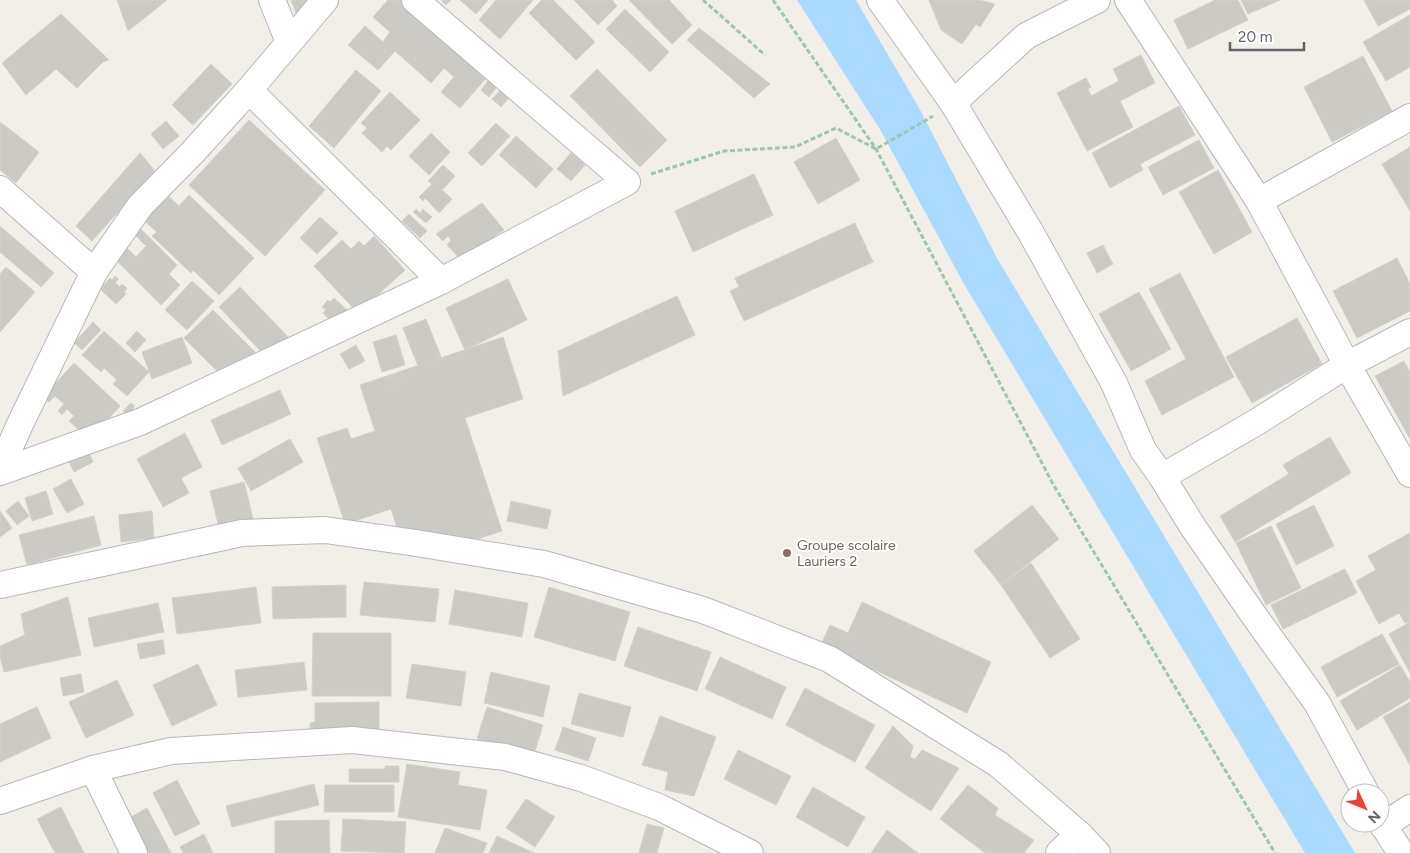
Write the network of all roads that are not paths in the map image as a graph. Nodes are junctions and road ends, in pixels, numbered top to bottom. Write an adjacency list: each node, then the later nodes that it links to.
1 (272, 0): 7 (street)
2 (325, 0): 7 (street)
3 (415, 0): 14 (street)
4 (880, 0): 9 (street)
5 (1097, 0): 9 (street)
6 (1128, 0): 12 (street)
7 (289, 42): 8 (street)
8 (248, 90): 13 (street); 14 (street)
9 (953, 103): 19 (street)
10 (1410, 117): 12 (street)
11 (0, 189): 13 (street)
12 (1259, 201): 16 (street)
13 (94, 272): 17 (street)
14 (441, 281): 17 (street)
15 (1410, 332): 16 (street)
16 (1347, 364): 18 (street); 19 (street)
17 (0, 471)
18 (1410, 474)
19 (1162, 477): 22 (street)
20 (0, 585): 27 (street)
21 (94, 769): 23 (street); 28 (street); 29 (street)
22 (1361, 783)
23 (0, 801)
24 (1410, 808): 25 (street)
25 (1390, 819)
26 (1388, 833): 32 (street)
27 (1079, 834): 30 (street); 31 (street)
28 (134, 853)
29 (750, 853)
30 (1059, 853)
31 (1097, 853)
32 (1401, 853)

